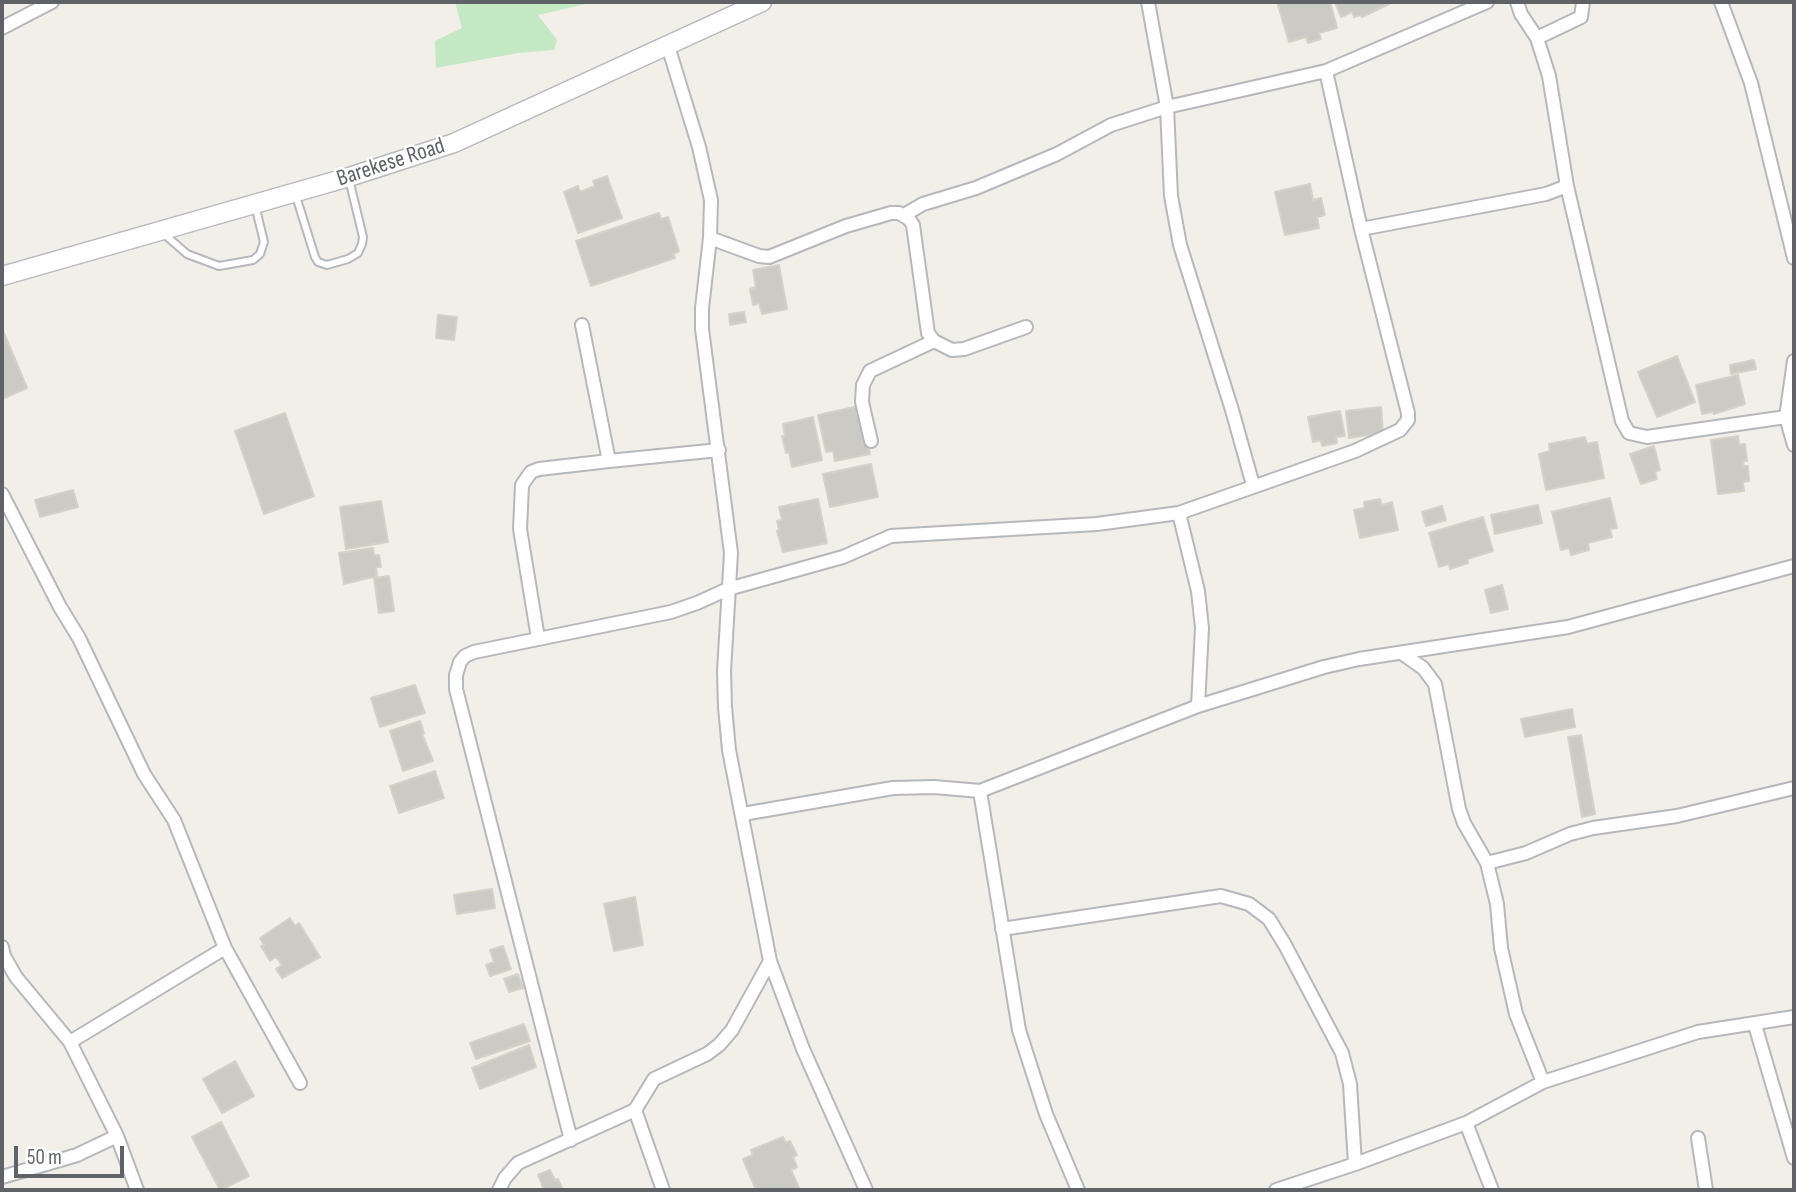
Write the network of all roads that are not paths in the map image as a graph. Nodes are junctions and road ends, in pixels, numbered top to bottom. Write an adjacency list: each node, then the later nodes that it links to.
1 (52, 2): 8 (street)
2 (762, 2): 10 (main road, Barekese Road)
3 (1148, 2): 12 (street)
4 (1487, 2): 11 (street)
5 (1517, 2): 9 (street)
6 (1583, 2): 9 (street)
7 (1721, 2): 21 (street)
8 (2, 28)
9 (1537, 38): 14 (street)
10 (668, 46): 13 (main road, Barekese Road); 20 (street)
11 (1326, 71): 12 (street); 18 (street)
12 (1167, 107): 17 (street); 32 (street)
13 (349, 177): 15 (main road, Barekese Road); 15 (lane)
14 (1567, 186): 18 (street); 27 (street)
15 (295, 192): 16 (main road, Barekese Road)
16 (254, 203): 19 (main road, Barekese Road); 19 (lane)
17 (904, 215): 20 (street); 25 (street)
18 (1361, 229): 32 (street)
19 (160, 230): 22 (main road, Barekese Road)
20 (710, 238): 30 (street)
21 (1794, 258)
22 (2, 276)
23 (582, 325): 31 (street)
24 (1026, 327): 25 (street)
25 (934, 341): 28 (street)
26 (1794, 361): 27 (street)
27 (1786, 417): 29 (street)
28 (871, 441)
29 (1794, 446)
30 (719, 450): 31 (street); 36 (street)
31 (609, 461): 37 (street)
32 (1253, 485): 34 (street)
33 (2, 494): 46 (street)
34 (1179, 513): 36 (street); 39 (street)
35 (1794, 566): 38 (street)
36 (728, 589): 37 (street); 42 (street)
37 (538, 638): 57 (street)
38 (1403, 654): 39 (street); 43 (street)
39 (1198, 706): 41 (street)
40 (1794, 788): 43 (street)
41 (980, 791): 42 (street); 44 (street)
42 (743, 814): 47 (street)
43 (1488, 863): 51 (street)
44 (1002, 929): 59 (street); 65 (street)
45 (2, 947): 50 (street)
46 (225, 948): 50 (street); 52 (street)
47 (770, 961): 53 (street); 64 (street)
48 (1794, 1017): 49 (street)
49 (1755, 1025): 51 (street); 58 (street)
50 (70, 1042): 55 (street)
51 (1543, 1082): 54 (street)
52 (300, 1083)
53 (635, 1110): 57 (street); 63 (street)
54 (1466, 1123): 59 (street); 67 (street)
55 (117, 1136): 60 (street); 61 (street)
56 (1698, 1138): 68 (street)
57 (571, 1139): 62 (street)
58 (1794, 1158)
59 (1356, 1164): 66 (street)
60 (2, 1177)
61 (137, 1190)
62 (499, 1190)
63 (663, 1190)
64 (866, 1190)
65 (1078, 1190)
66 (1276, 1190)
67 (1492, 1190)
68 (1706, 1190)

